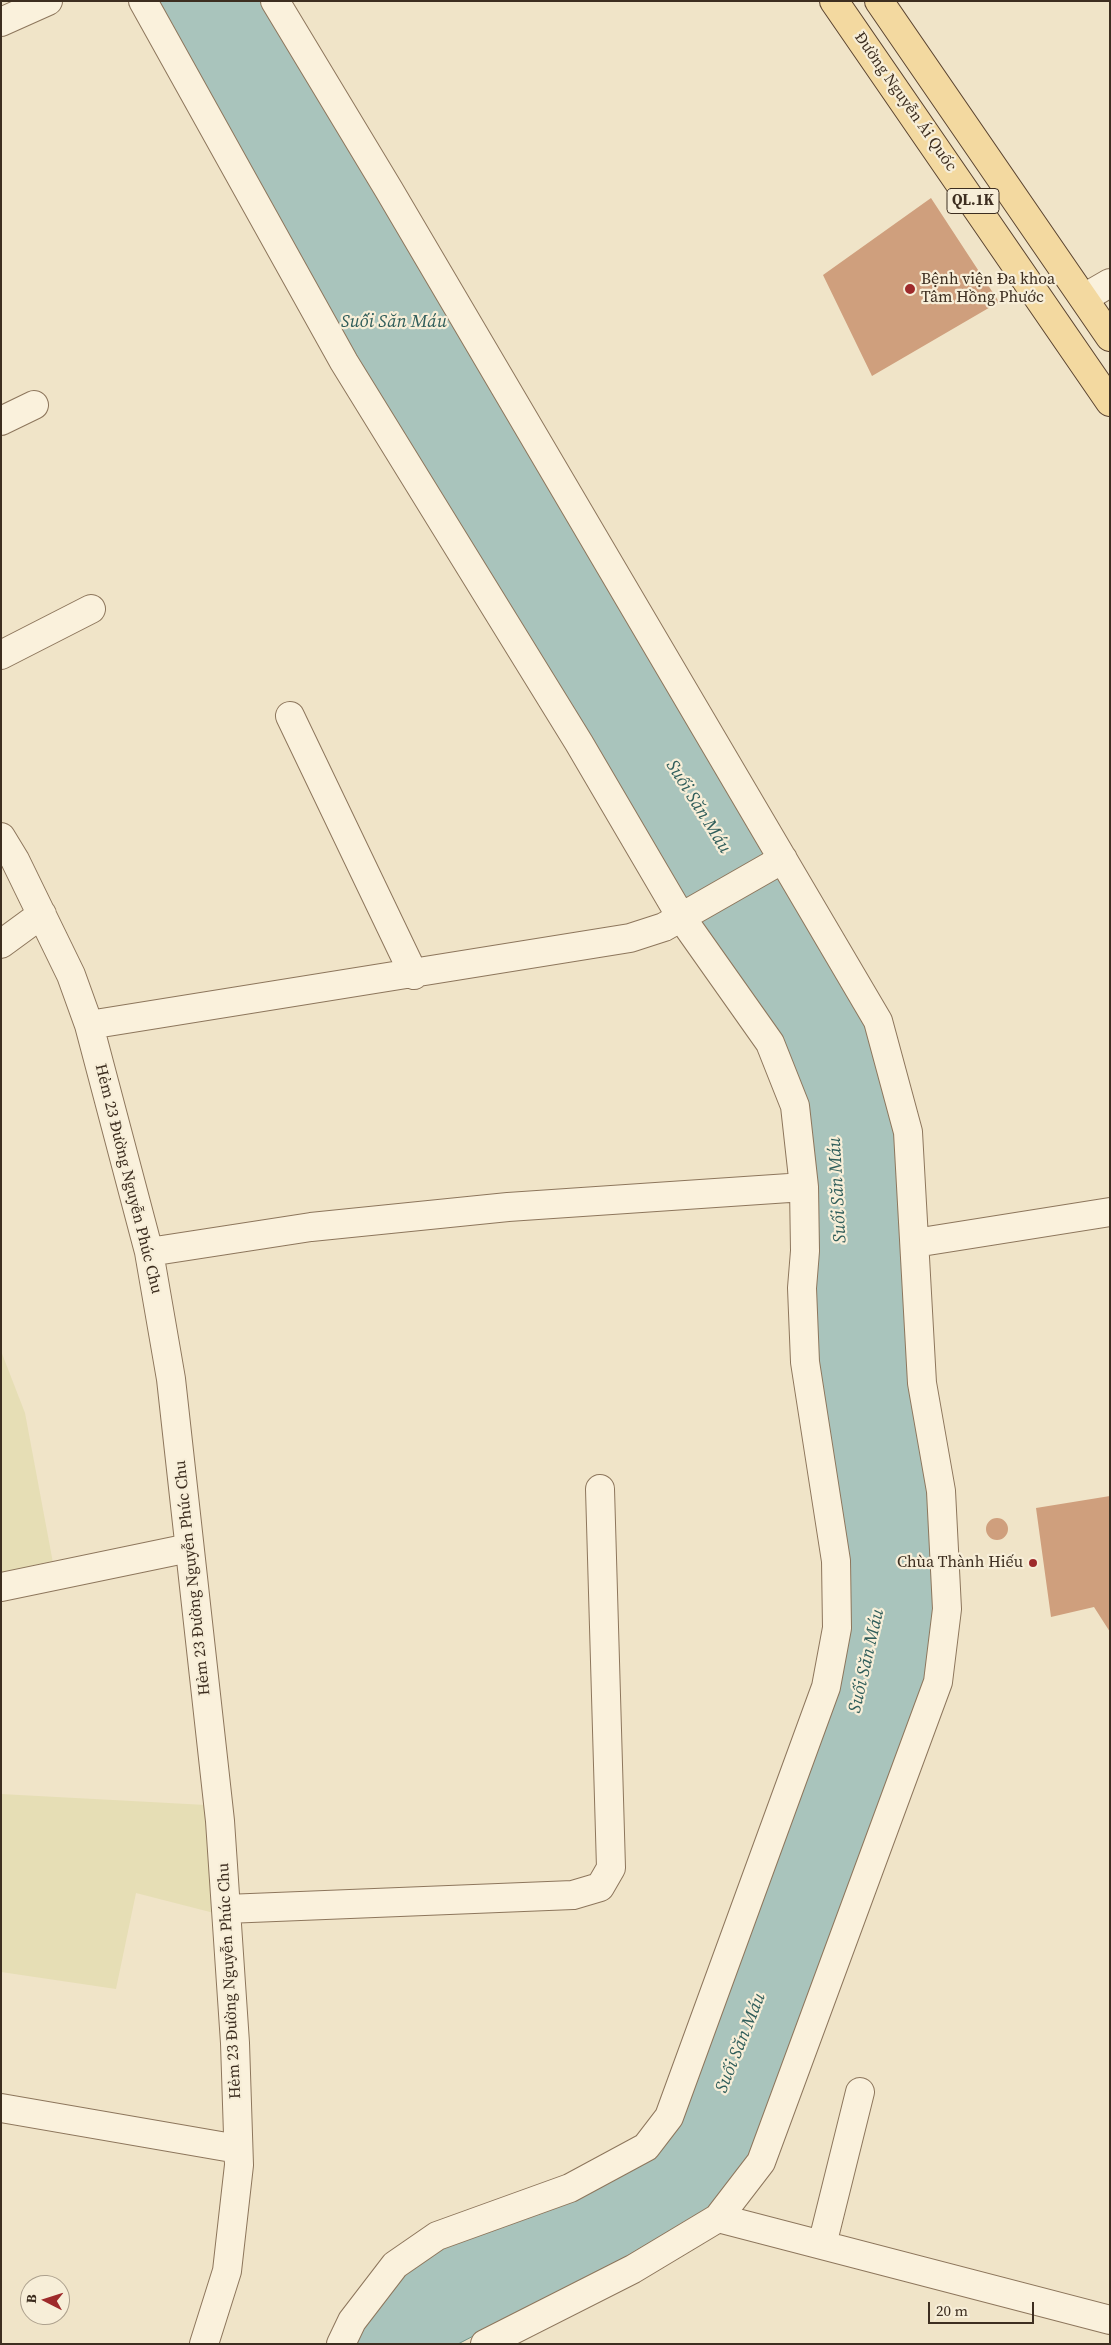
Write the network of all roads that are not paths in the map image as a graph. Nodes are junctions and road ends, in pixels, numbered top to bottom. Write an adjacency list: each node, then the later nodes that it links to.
1 (48, 1): 6 (street)
2 (143, 1): 19 (street)
3 (275, 1): 17 (street)
4 (834, 1): 10 (main road, Đường Nguyễn Ái Quốc / QL.1K)
5 (879, 1): 8 (main road, QL.1K)
6 (1, 22)
7 (1110, 283): 8 (street)
8 (1084, 298): 9 (main road, QL.1K)
9 (1110, 337)
10 (1110, 402)
11 (34, 405): 12 (street)
12 (1, 421)
13 (91, 610): 14 (street)
14 (1, 655)
15 (290, 716): 21 (street)
16 (1, 837): 18 (street, Hẻm 23 Đường Nguyễn Phúc Chu)
17 (783, 859): 19 (street); 25 (street)
18 (42, 914): 20 (street); 22 (street, Hẻm 23 Đường Nguyễn Phúc Chu)
19 (682, 917): 21 (street); 23 (street)
20 (1, 944)
21 (414, 975): 22 (street)
22 (89, 1025): 26 (street, Hẻm 23 Đường Nguyễn Phúc Chu)
23 (804, 1187): 26 (street); 38 (street)
24 (1110, 1212): 25 (street)
25 (915, 1243): 34 (street)
26 (149, 1252): 28 (street, Hẻm 23 Đường Nguyễn Phúc Chu)
27 (600, 1490): 30 (street)
28 (189, 1548): 29 (street); 30 (street, Hẻm 23 Đường Nguyễn Phúc Chu)
29 (1, 1587)
30 (226, 1909): 33 (street, Hẻm 23 Đường Nguyễn Phúc Chu)
31 (860, 2092): 35 (street)
32 (1, 2108): 33 (street)
33 (238, 2149): 37 (street, Hẻm 23 Đường Nguyễn Phúc Chu)
34 (718, 2218): 35 (street); 39 (street)
35 (822, 2245): 36 (street)
36 (1110, 2320)
37 (204, 2344)
38 (341, 2344)
39 (484, 2344)

